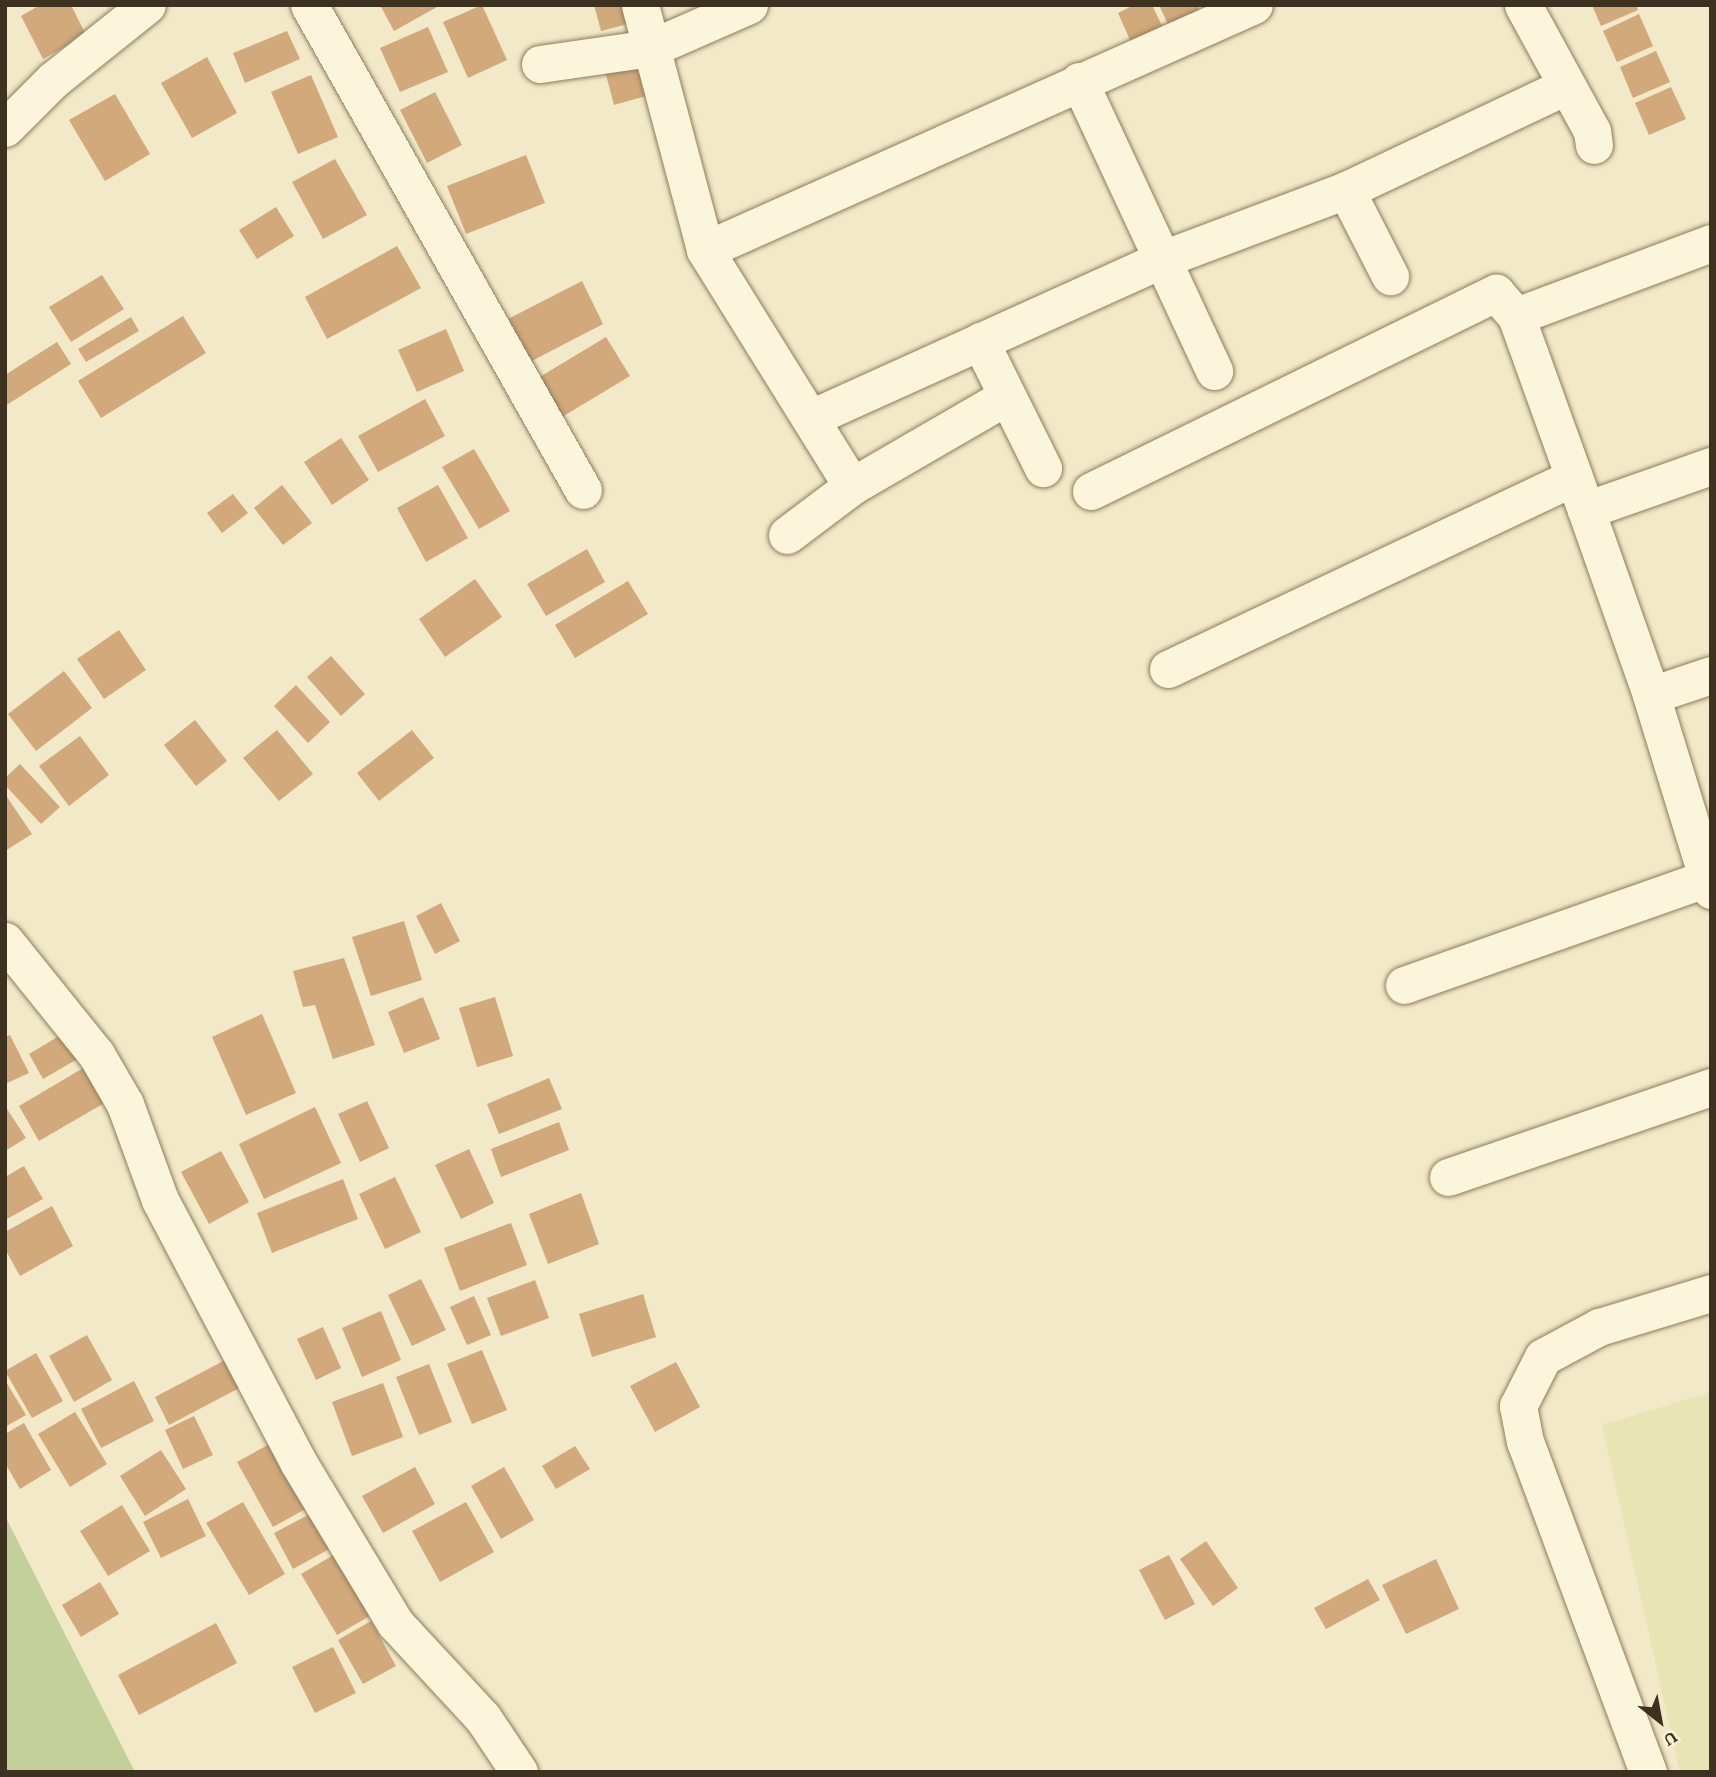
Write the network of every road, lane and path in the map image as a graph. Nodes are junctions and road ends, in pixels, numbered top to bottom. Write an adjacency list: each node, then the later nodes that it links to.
1 (146, 5): 11 (street)
2 (309, 5): 26 (street)
3 (640, 5): 7 (street)
4 (749, 5): 7 (street)
5 (1254, 5): 9 (street)
6 (1523, 5): 10 (street)
7 (651, 48): 8 (street); 15 (street)
8 (540, 64)
9 (1079, 81): 15 (street); 16 (street)
10 (1564, 87): 12 (street); 13 (street)
11 (5, 128)
12 (1594, 145)
13 (1346, 190): 16 (street); 17 (street)
14 (1711, 243): 18 (street)
15 (705, 250): 22 (street)
16 (1160, 260): 19 (street); 20 (street)
17 (1390, 276)
18 (1516, 316): 27 (street); 28 (street)
19 (980, 341): 21 (street); 22 (street)
20 (1214, 371)
21 (1007, 396): 24 (street); 25 (street)
22 (813, 417): 25 (street)
23 (1711, 466): 28 (street)
24 (1043, 468)
25 (852, 486): 29 (street)
26 (583, 490)
27 (1091, 491)
28 (1580, 493): 30 (street); 32 (street)
29 (787, 535)
30 (1168, 669)
31 (1711, 675): 32 (street)
32 (1651, 695): 33 (street)
33 (1710, 882): 35 (street)
34 (5, 941): 39 (street)
35 (1404, 985)
36 (1711, 1087): 37 (street)
37 (1448, 1177)
38 (1711, 1293): 40 (street)
39 (519, 1772)
40 (1648, 1772)

